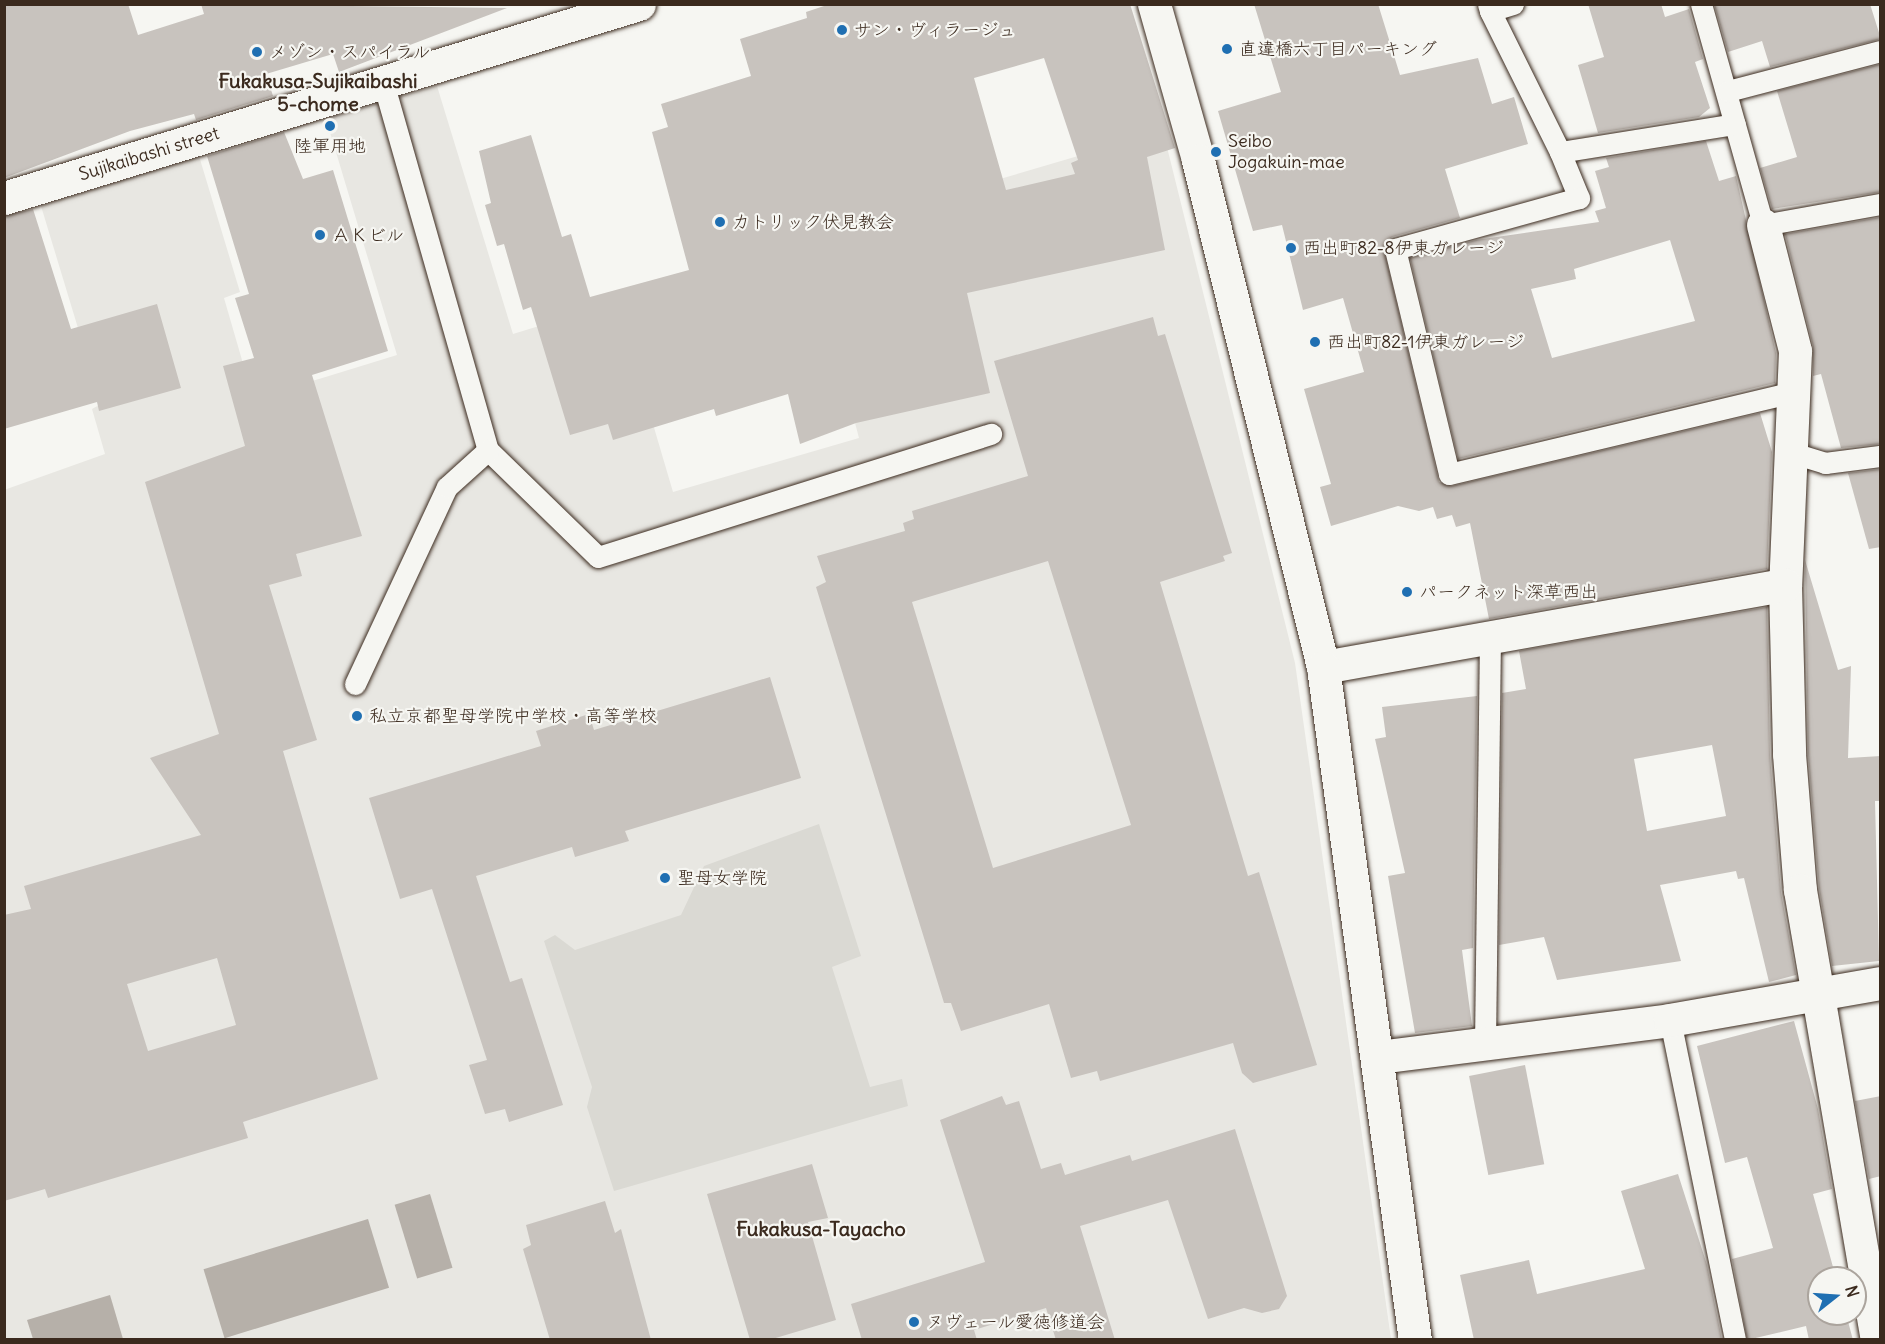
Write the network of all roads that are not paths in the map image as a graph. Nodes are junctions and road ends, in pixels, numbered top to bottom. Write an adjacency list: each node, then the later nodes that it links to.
1 (639, 4): 7 (street, Sujikaibashi street)
2 (1154, 4): 21 (street)
3 (1513, 4): 5 (lane)
4 (1701, 4): 8 (lane)
5 (1489, 8): 10 (lane)
6 (1881, 51): 8 (lane)
7 (383, 82): 11 (street, Sujikaibashi street); 16 (lane)
8 (1728, 91): 9 (lane)
9 (1735, 124): 10 (lane); 13 (lane)
10 (1560, 152): 14 (lane)
11 (4, 198)
12 (1881, 204): 13 (lane)
13 (1763, 225): 14 (street)
14 (1793, 392): 17 (street)
15 (991, 434): 16 (lane)
16 (488, 450): 22 (lane)
17 (1793, 453): 18 (lane); 19 (street)
18 (1881, 456)
19 (1785, 585): 20 (street); 24 (street)
20 (1491, 638): 21 (street); 26 (lane)
21 (1323, 667): 27 (street)
22 (355, 684)
23 (1881, 983): 24 (street)
24 (1819, 997): 25 (street); 30 (street)
25 (1671, 1020): 26 (street); 29 (lane)
26 (1485, 1045): 27 (street)
27 (1378, 1057): 28 (street)
28 (1416, 1340)
29 (1735, 1340)
30 (1877, 1340)

